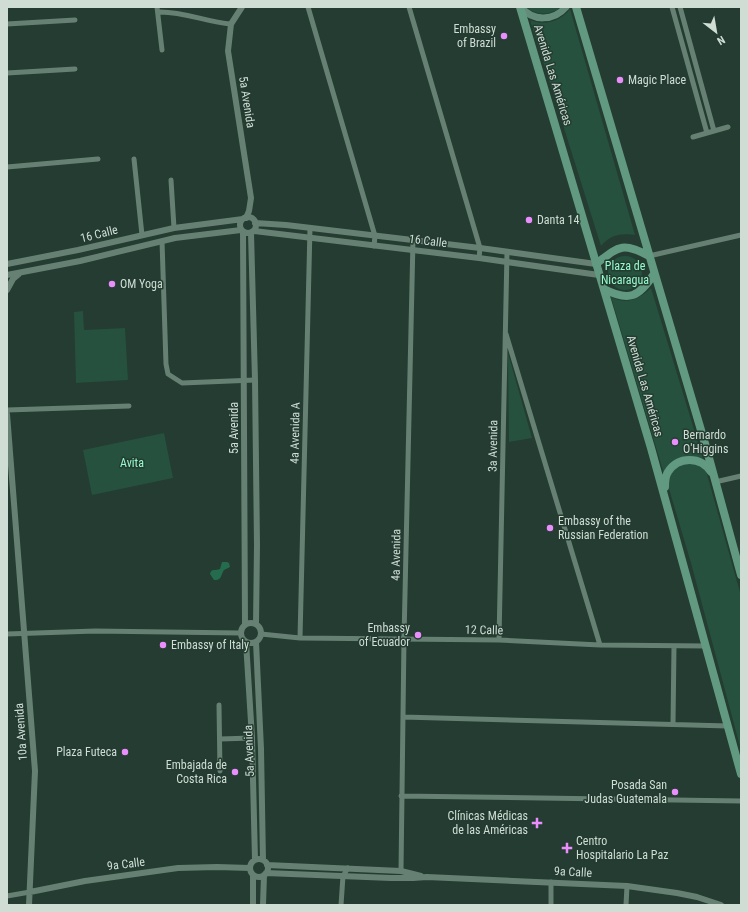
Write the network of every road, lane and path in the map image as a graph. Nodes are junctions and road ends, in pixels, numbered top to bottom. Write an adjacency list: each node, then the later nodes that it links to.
1 (242, 7): 12 (street, 5a Avenida)
2 (308, 7): 31 (street)
3 (409, 7): 36 (street)
4 (520, 7): 5 (main road); 42 (main road, Avenida Las Américas)
5 (566, 7)
6 (576, 7): 39 (main road)
7 (672, 7): 18 (street)
8 (680, 7): 17 (street)
9 (158, 9): 12 (street); 13 (street)
10 (75, 20): 11 (street)
11 (7, 24)
12 (231, 24): 24 (street, 5a Avenida)
13 (162, 50)
14 (75, 69): 15 (street)
15 (7, 73)
16 (728, 127): 17 (street)
17 (714, 131): 18 (street)
18 (707, 133): 19 (street)
19 (693, 137)
20 (134, 159): 29 (street)
21 (98, 160): 22 (street)
22 (7, 167)
23 (171, 180): 25 (street)
24 (249, 219): 25 (street, 16 Calle); 26 (street, 16 Calle); 27 (street, 5a Avenida); 28 (street, 5a Avenida)
25 (174, 228): 29 (street, 16 Calle)
26 (310, 228): 31 (street, 16 Calle); 32 (street, 4a Avenida A)
27 (242, 231): 28 (street, 16 Calle); 34 (street, 16 Calle); 52 (street, 5a Avenida)
28 (252, 232): 32 (street, 16 Calle); 51 (street, 5a Avenida)
29 (142, 234): 43 (street, 16 Calle)
30 (741, 235): 39 (street)
31 (375, 236): 33 (street, 16 Calle); 35 (street)
32 (310, 238): 35 (street, 16 Calle); 67 (street, 4a Avenida A)
33 (413, 240): 36 (street, 16 Calle); 37 (street, 4a Avenida)
34 (162, 241): 44 (street, 16 Calle); 52 (street)
35 (374, 246): 37 (street, 16 Calle)
36 (480, 248): 38 (street, 16 Calle); 40 (street)
37 (412, 251): 40 (street, 16 Calle); 68 (street, 4a Avenida)
38 (507, 252): 41 (street, 3a Avenida); 42 (street, 16 Calle)
39 (649, 256): 42 (main road); 45 (main road)
40 (480, 258): 41 (street, 16 Calle)
41 (506, 262): 46 (street, 16 Calle); 50 (street, 3a Avenida)
42 (596, 264): 46 (main road, Avenida Las Américas)
43 (7, 265): 47 (street)
44 (24, 272): 47 (street, 16 Calle); 49 (street)
45 (654, 274): 48 (main road); 57 (main road)
46 (599, 275): 48 (main road, Avenida Las Américas)
47 (7, 276)
48 (604, 289): 58 (main road, Avenida Las Américas)
49 (7, 290)
50 (504, 330): 69 (street, 3a Avenida); 72 (street)
51 (256, 380): 52 (street); 62 (street, 5a Avenida)
52 (244, 381): 61 (street, 5a Avenida)
53 (129, 406): 54 (street)
54 (7, 410)
55 (7, 414): 63 (street, 10a Avenida)
56 (741, 476): 57 (street)
57 (715, 479): 58 (main road); 59 (main road)
58 (664, 495): 74 (main road, Avenida Las Américas)
59 (738, 555): 60 (main road)
60 (741, 575)
61 (245, 624): 62 (street); 64 (street)
62 (256, 624): 66 (street)
63 (25, 633): 64 (street); 65 (street); 102 (street, 10a Avenida)
64 (240, 633): 70 (street)
65 (7, 634)
66 (261, 634): 67 (street, 12 Calle); 71 (street)
67 (300, 638): 68 (street, 12 Calle)
68 (404, 638): 69 (street, 12 Calle); 76 (street, 4a Avenida)
69 (499, 640): 72 (street, 12 Calle)
70 (246, 642): 71 (street); 79 (street, 5a Avenida)
71 (256, 642): 88 (street, 5a Avenida)
72 (600, 644): 73 (street, 12 Calle)
73 (674, 646): 74 (street, 12 Calle); 77 (street)
74 (706, 646): 78 (main road, Avenida Las Américas)
75 (219, 705): 80 (street)
76 (403, 717): 77 (street); 85 (street, 4a Avenida)
77 (673, 724): 78 (street)
78 (728, 726): 81 (main road, Avenida Las Américas)
79 (252, 738): 80 (street); 87 (street, 5a Avenida)
80 (220, 739): 83 (street)
81 (734, 749): 82 (main road); 84 (main road, Avenida Las Américas)
82 (741, 758)
83 (220, 771)
84 (741, 774)
85 (402, 796): 86 (street); 92 (street, 4a Avenida)
86 (741, 801)
87 (255, 860): 88 (street); 90 (street)
88 (263, 860): 89 (street)
89 (267, 865): 91 (street, 9a Calle); 94 (street)
90 (250, 868): 95 (street); 102 (street, 9a Calle)
91 (348, 868): 92 (street, 9a Calle); 96 (street)
92 (401, 871): 97 (street, 9a Calle); 98 (street)
93 (276, 873): 94 (street, 9a Calle); 96 (street, 9a Calle); 101 (street)
94 (265, 874): 95 (street); 101 (street)
95 (253, 875): 106 (street)
96 (343, 876): 98 (street, 9a Calle); 108 (street)
97 (422, 877): 98 (street, 9a Calle); 99 (street, 9a Calle)
98 (391, 878)
99 (551, 882): 100 (street, 9a Calle); 109 (street)
100 (627, 886): 104 (street, 9a Calle); 110 (street)
101 (263, 888): 107 (street)
102 (30, 892): 103 (street, 9a Calle); 105 (street, 10a Avenida)
103 (7, 896)
104 (703, 902): 111 (street, 9a Calle)
105 (29, 905)
106 (253, 905)
107 (263, 905)
108 (341, 905)
109 (551, 905)
110 (626, 905)
111 (721, 905)

